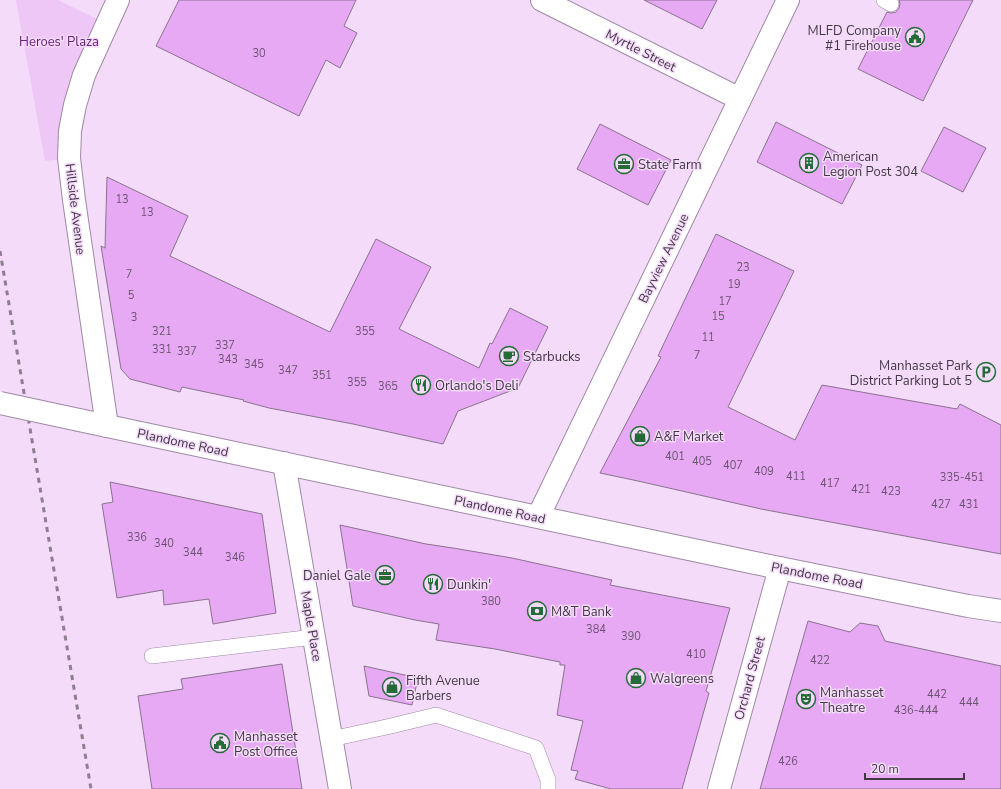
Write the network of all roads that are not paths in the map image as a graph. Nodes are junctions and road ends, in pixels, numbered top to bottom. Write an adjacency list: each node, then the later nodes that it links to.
1 (118, 0): 6 (street, Hillside Avenue)
2 (542, 0): 4 (street, Myrtle Street)
3 (788, 0): 4 (street, Bayview Avenue)
4 (740, 99): 8 (street, Bayview Avenue)
5 (0, 403): 6 (street, Plandome Road, bridge)
6 (107, 426): 7 (street, Plandome Road)
7 (284, 463): 8 (street, Plandome Road); 11 (street, Maple Place)
8 (538, 517): 9 (street, Plandome Road)
9 (780, 568): 10 (street, Plandome Road); 16 (street, Orchard Street)
10 (1001, 611)
11 (314, 637): 12 (lane); 13 (street, Maple Place)
12 (152, 656)
13 (331, 739): 14 (street, Maple Place); 15 (lane)
14 (340, 789)
15 (548, 789)
16 (719, 789)

